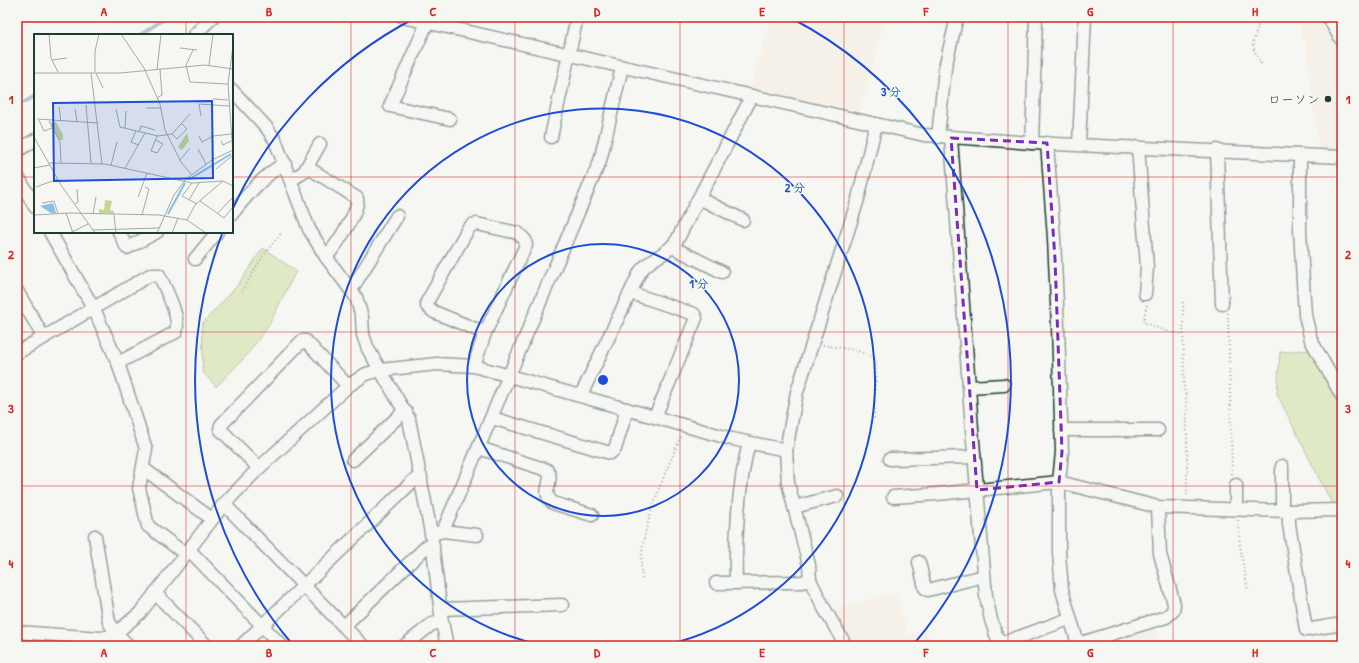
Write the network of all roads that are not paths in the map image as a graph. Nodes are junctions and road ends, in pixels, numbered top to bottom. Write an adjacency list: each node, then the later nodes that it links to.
1 (213, 17): 9 (street)
2 (403, 17): 8 (street)
3 (577, 17): 11 (street)
4 (957, 17): 18 (street)
5 (1036, 17): 21 (street)
6 (1085, 17): 24 (street)
7 (1330, 17): 10 (main road)
8 (427, 22): 11 (street); 15 (street)
9 (195, 34)
10 (1342, 38)
11 (569, 55): 12 (street); 17 (street)
12 (622, 67): 14 (street); 59 (street)
13 (233, 91): 30 (street)
14 (752, 96): 16 (street); 34 (street)
15 (450, 119)
16 (876, 124): 18 (street); 73 (street)
17 (552, 137)
18 (938, 137): 19 (street)
19 (951, 138): 21 (street); 62 (street)
20 (34, 141): 27 (street)
21 (1032, 143): 22 (street)
22 (1047, 143): 24 (street); 69 (street)
23 (320, 144): 31 (street)
24 (1079, 144): 25 (street)
25 (1138, 147): 26 (street); 50 (street)
26 (1217, 150): 28 (street); 51 (street)
27 (17, 151)
28 (1300, 155): 29 (street); 64 (street)
29 (1342, 157)
30 (285, 163): 33 (street); 36 (street)
31 (307, 167): 33 (street); 44 (street)
32 (17, 176): 35 (street)
33 (291, 180): 44 (street)
34 (699, 198): 38 (street); 43 (street)
35 (34, 204)
36 (233, 213)
37 (397, 216): 47 (street)
38 (743, 220)
39 (51, 233): 52 (street)
40 (120, 233): 41 (street)
41 (155, 233)
42 (216, 233): 45 (street)
43 (674, 246): 46 (street); 49 (street)
44 (326, 257): 47 (street)
45 (195, 260)
46 (722, 272)
47 (351, 290): 58 (street)
48 (17, 291): 54 (street)
49 (631, 293): 63 (street); 67 (street)
50 (1145, 294)
51 (1222, 304)
52 (94, 309): 54 (street); 56 (street); 56 (street)
53 (485, 333): 53 (street); 57 (street)
54 (44, 338): 55 (street)
55 (17, 353)
56 (118, 363): 79 (street)
57 (474, 366): 58 (street); 59 (street)
58 (380, 370): 61 (street); 66 (street)
59 (509, 375): 63 (street); 68 (street)
60 (1004, 385): 62 (street)
61 (348, 386): 78 (street); 78 (street)
62 (969, 387): 74 (street)
63 (581, 395): 65 (street)
64 (1342, 396)
65 (627, 409): 67 (street); 68 (street)
66 (406, 412): 76 (street); 80 (street)
67 (655, 417): 71 (street)
68 (492, 418): 72 (street)
69 (1061, 430): 70 (street); 81 (street)
70 (1158, 430)
71 (749, 443): 73 (street); 102 (street)
72 (478, 448): 92 (street); 96 (street)
73 (786, 450): 87 (street)
74 (974, 457): 75 (street); 83 (street)
75 (890, 459)
76 (353, 460)
77 (1282, 466): 91 (street)
78 (259, 468): 86 (street)
79 (144, 469): 93 (street); 97 (street)
80 (422, 477): 96 (street); 103 (street)
81 (1058, 482): 83 (street); 88 (street); 107 (street)
82 (1236, 485): 89 (street)
83 (977, 490): 85 (street); 99 (street)
84 (837, 496): 87 (street)
85 (894, 497)
86 (224, 504): 93 (street); 103 (street)
87 (794, 507): 100 (street)
88 (1158, 507): 89 (street); 107 (street)
89 (1236, 509): 91 (street)
90 (1342, 510): 91 (street)
91 (1285, 511): 109 (street)
92 (592, 515)
93 (212, 519): 97 (street)
94 (476, 535): 96 (street)
95 (95, 536): 113 (street)
96 (435, 536): 106 (street); 111 (street)
97 (187, 552): 104 (street); 110 (street)
98 (919, 562): 99 (street)
99 (984, 576): 114 (street)
100 (810, 580): 102 (street); 122 (street)
101 (716, 583): 102 (street)
102 (736, 583)
103 (304, 586): 110 (street); 111 (street)
104 (155, 593): 113 (street); 116 (street)
105 (562, 605): 106 (street)
106 (441, 609): 108 (street)
107 (1069, 619): 114 (street)
108 (442, 622): 120 (street); 121 (street)
109 (1342, 624)
110 (262, 625): 117 (street); 118 (street)
111 (344, 626): 119 (street)
112 (17, 632): 113 (street)
113 (116, 633): 115 (street)
114 (1000, 645)
115 (128, 646)
116 (207, 646)
117 (241, 646)
118 (282, 646)
119 (363, 646)
120 (404, 646)
121 (447, 646)
122 (846, 646)

